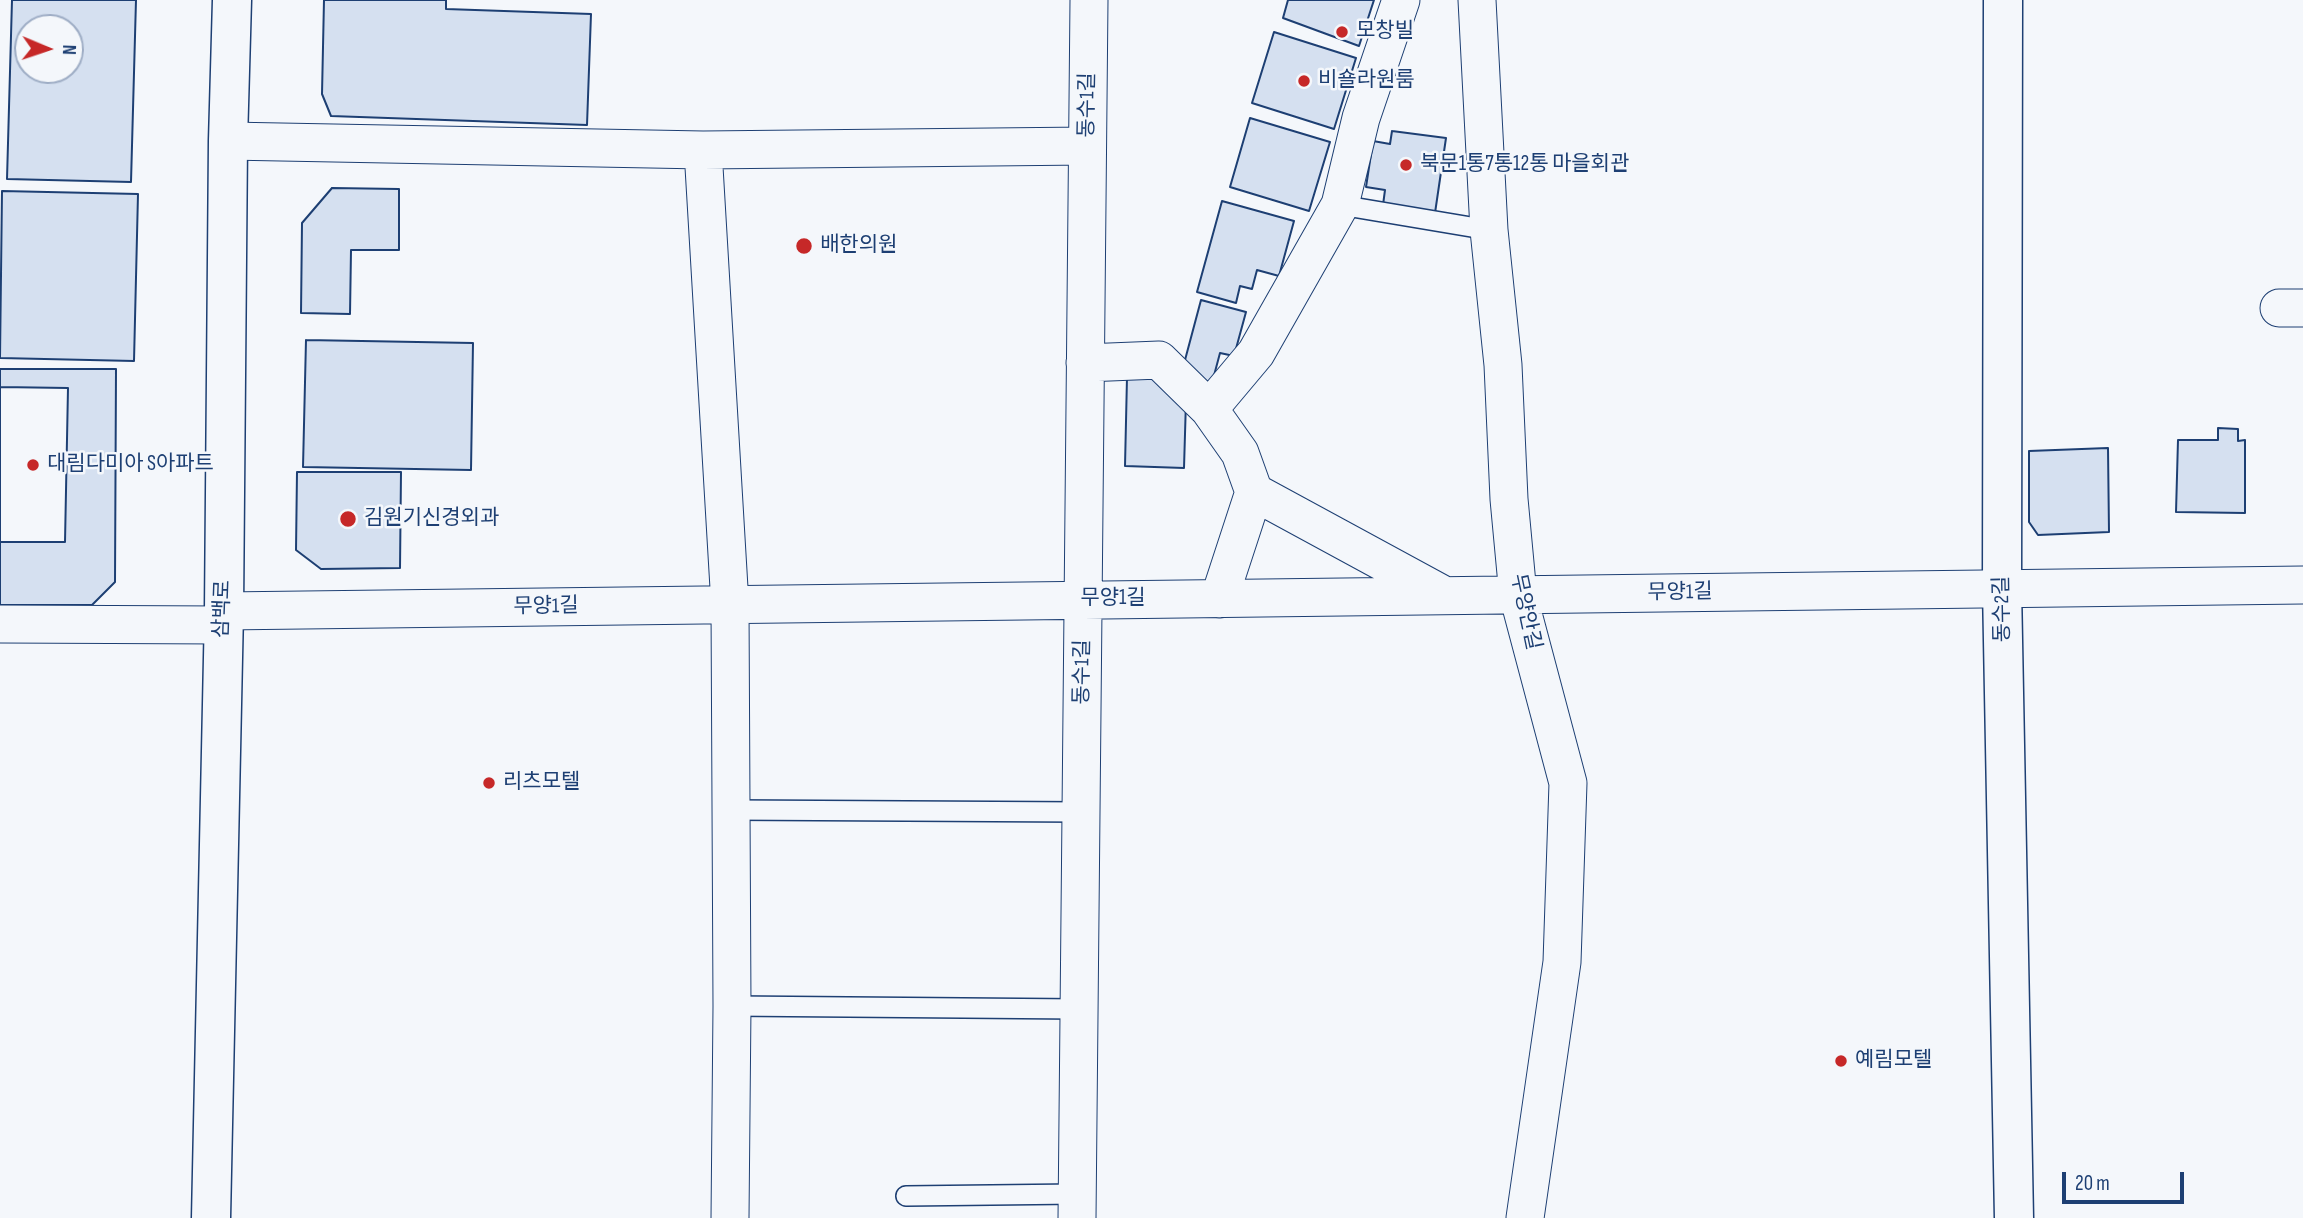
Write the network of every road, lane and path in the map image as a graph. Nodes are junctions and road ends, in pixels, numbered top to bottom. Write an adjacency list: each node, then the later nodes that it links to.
1 (232, 0): 6 (street, 삼백로)
2 (1089, 0): 7 (street, 동수1길)
3 (1401, 0): 9 (street)
4 (1477, 0): 10 (street, 무양안길)
5 (2003, 0): 15 (street, 동수2길)
6 (228, 141): 8 (street); 21 (street, 삼백로)
7 (1087, 146): 8 (street); 11 (street, 동수1길)
8 (703, 150): 20 (street)
9 (1340, 205): 10 (lane); 12 (street)
10 (1489, 230): 17 (street, 무양안길)
11 (1085, 363): 12 (street); 19 (street, 동수1길)
12 (1209, 409): 13 (street)
13 (1255, 492): 16 (street); 18 (street)
14 (2303, 585): 15 (street, 무양1길)
15 (2002, 588): 17 (street, 무양1길); 32 (street, 동수2길)
16 (1443, 595): 17 (street, 무양1길); 18 (street, 무양1길)
17 (1518, 595): 31 (street, 무양안길)
18 (1219, 598): 19 (street, 무양1길)
19 (1083, 599): 20 (street, 무양1길); 24 (street, 동수1길)
20 (730, 605): 21 (street, 무양1길); 23 (street)
21 (223, 618): 22 (street, 무양1길); 29 (street, 삼백로)
22 (0, 624)
23 (731, 810): 24 (lane); 25 (street)
24 (1081, 811): 26 (street, 동수1길)
25 (732, 1006): 26 (lane); 30 (street)
26 (1079, 1009): 28 (street, 동수1길)
27 (906, 1196): 28 (lane)
28 (1077, 1206)
29 (211, 1218)
30 (730, 1218)
31 (1525, 1218)
32 (2014, 1218)

